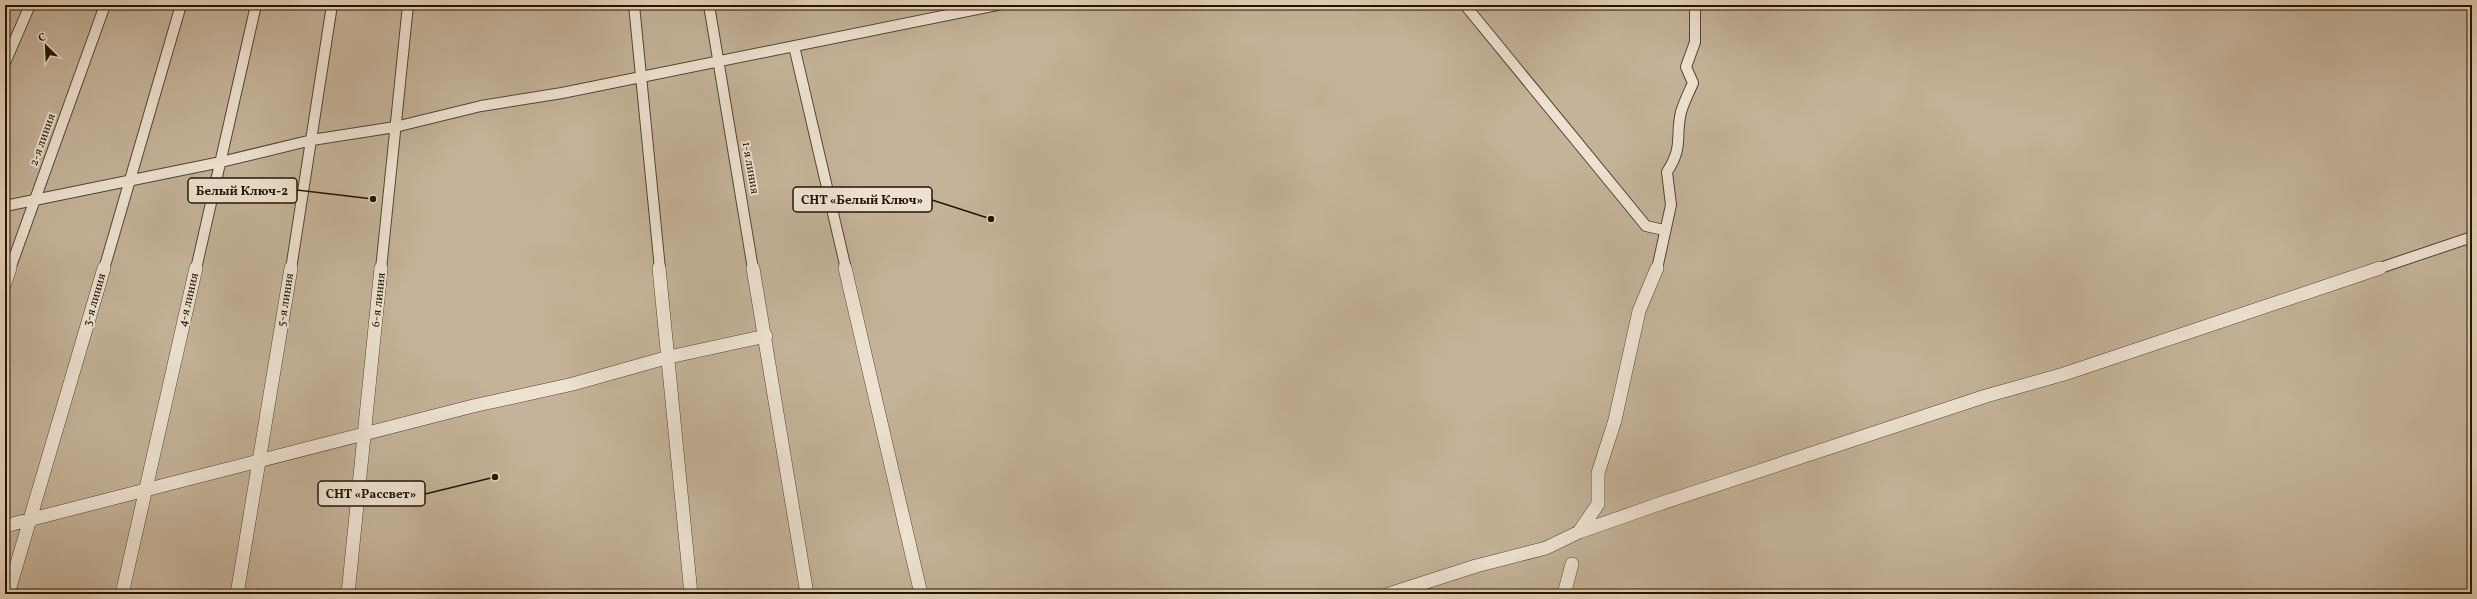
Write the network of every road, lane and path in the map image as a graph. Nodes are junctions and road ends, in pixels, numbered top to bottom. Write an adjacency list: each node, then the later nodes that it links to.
1 (30, 5): 14 (street)
2 (105, 5): 20 (street, 2-я линия)
3 (181, 5): 19 (street, 3-я линия)
4 (256, 5): 18 (street, 4-я линия)
5 (332, 5): 17 (street, 5-я линия)
6 (408, 5): 16 (street, 6-я линия)
7 (634, 5): 15 (street)
8 (709, 5): 13 (street, 1-я линия)
9 (997, 5): 12 (street)
10 (1465, 5): 22 (street)
11 (1695, 5): 22 (street)
12 (794, 46): 13 (street); 40 (street)
13 (718, 61): 15 (street); 25 (street, 1-я линия)
14 (5, 63)
15 (642, 77): 16 (street); 26 (street)
16 (395, 127): 17 (street); 27 (street, 6-я линия)
17 (312, 140): 18 (street); 28 (street, 5-я линия)
18 (221, 162): 19 (street); 29 (street, 4-я линия)
19 (130, 180): 20 (street); 30 (street, 3-я линия)
20 (35, 200): 21 (street); 24 (street, 2-я линия)
21 (5, 206)
22 (1664, 230): 32 (street)
23 (2472, 237): 32 (street)
24 (5, 283)
25 (766, 336): 26 (street); 39 (street, 1-я линия)
26 (669, 357): 27 (street); 38 (street)
27 (365, 435): 28 (street); 37 (street, 6-я линия)
28 (258, 462): 29 (street); 36 (street, 5-я линия)
29 (145, 492): 30 (street); 35 (street, 4-я линия)
30 (30, 520): 31 (street); 34 (street, 3-я линия)
31 (5, 526)
32 (1579, 532): 41 (street)
33 (1572, 564): 42 (street)
34 (8, 594)
35 (122, 594)
36 (237, 594)
37 (348, 594)
38 (691, 594)
39 (807, 594)
40 (921, 594)
41 (1390, 594)
42 (1564, 594)

